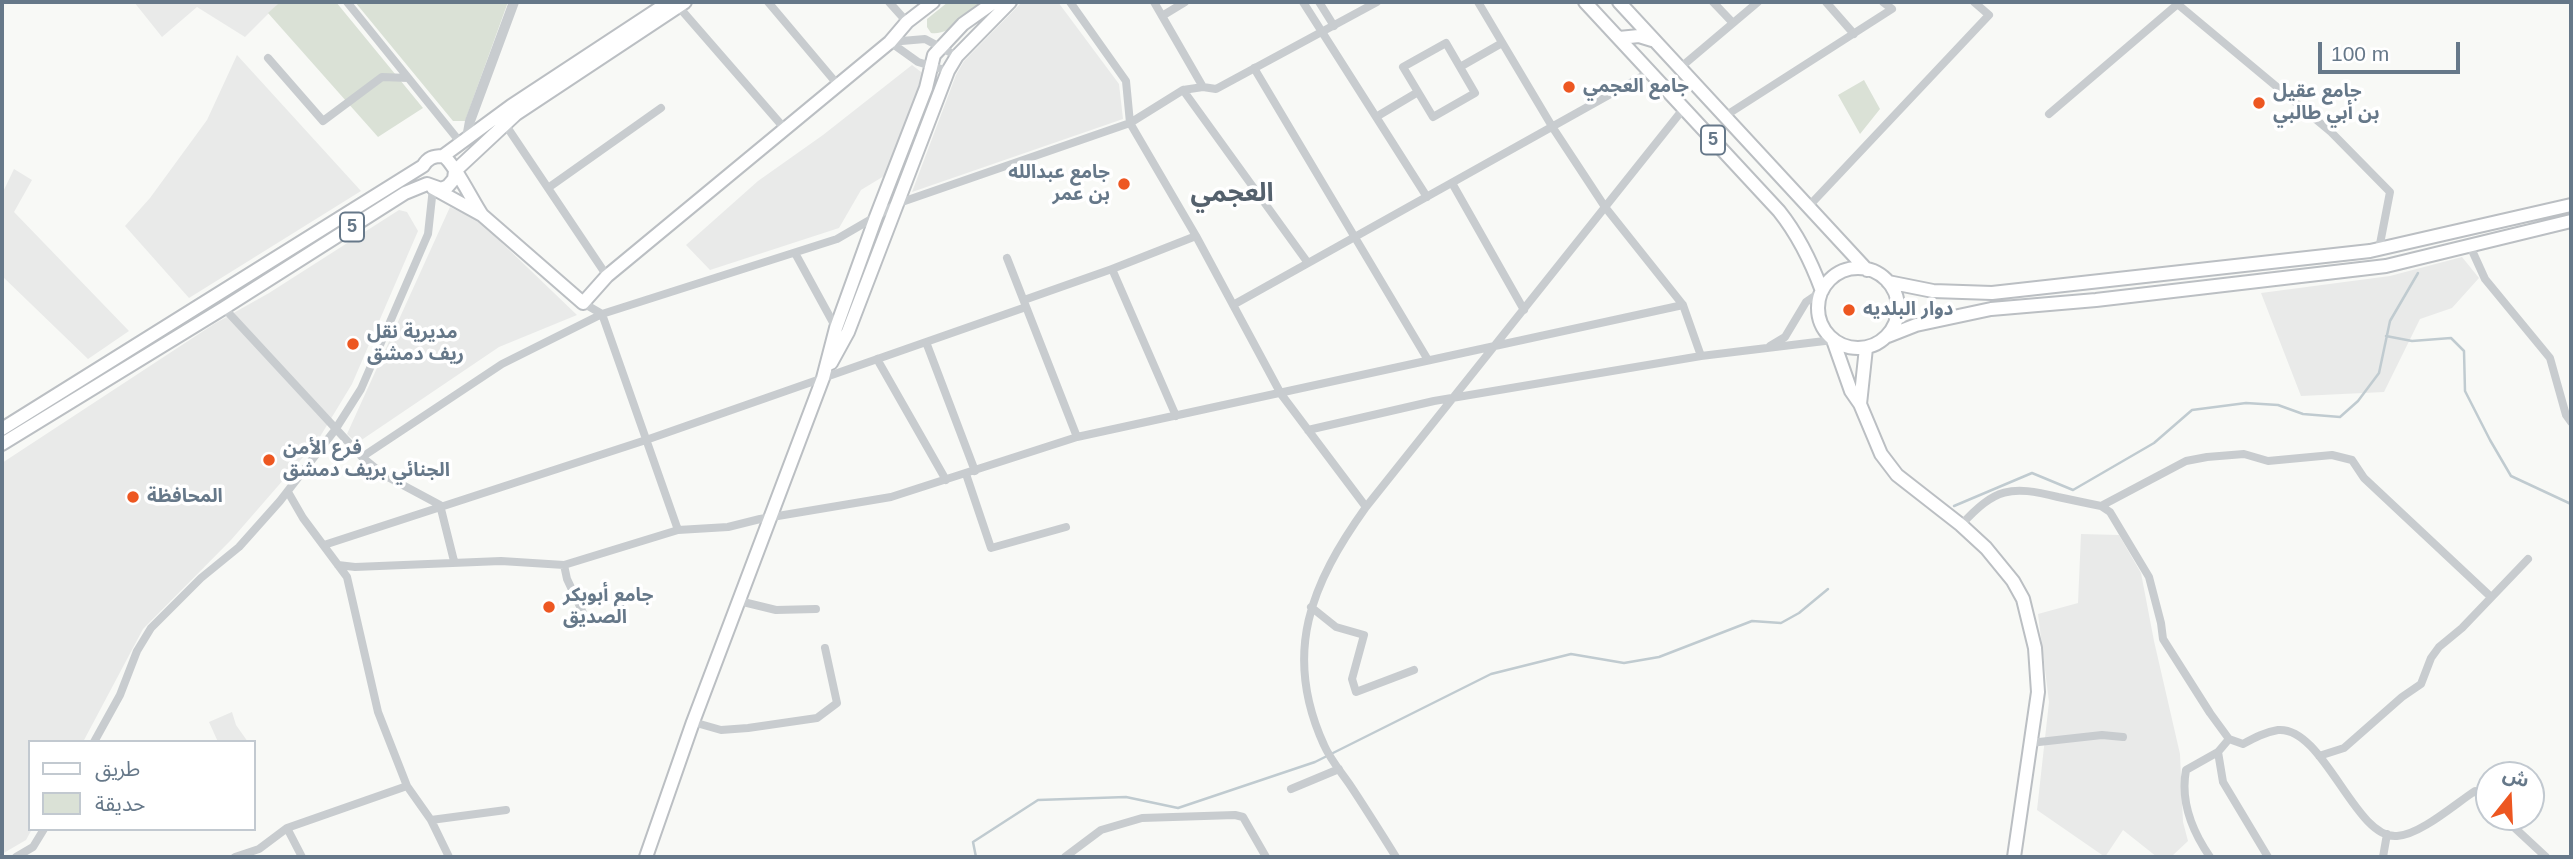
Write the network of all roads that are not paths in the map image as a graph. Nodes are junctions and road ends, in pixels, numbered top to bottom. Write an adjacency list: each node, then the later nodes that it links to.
1 (347, 2): 43 (street)
2 (514, 2): 57 (street)
3 (768, 2): 44 (street)
4 (889, 2): 25 (street)
5 (933, 2): 25 (main road)
6 (994, 2): 34 (main road)
7 (1010, 2): 35 (main road)
8 (1070, 2): 53 (street)
9 (1154, 2): 24 (street)
10 (1185, 2): 24 (street)
11 (1303, 2): 28 (street)
12 (1319, 2): 27 (street)
13 (1377, 2): 27 (street)
14 (1478, 2): 32 (street)
15 (1585, 2): 30 (main road, 5)
16 (1619, 2): 33 (main road, 5)
17 (1713, 2): 26 (street)
18 (1758, 2): 26 (street)
19 (1826, 2): 29 (street)
20 (1883, 2): 29 (street)
21 (1975, 2): 68 (street)
22 (2177, 2): 50 (street); 75 (street)
23 (677, 3): 54 (main road, 5); 56 (street); 57 (main road, 5)
24 (1162, 16): 45 (street)
25 (907, 22): 31 (main road)
26 (1733, 23): 39 (street)
27 (1334, 26): 28 (street)
28 (1322, 32): 40 (street); 52 (street)
29 (1854, 34): 51 (street)
30 (1619, 38): 33 (main road); 42 (main road, 5)
31 (890, 42): 34 (street); 37 (street); 44 (main road)
32 (1503, 43): 38 (street); 55 (street)
33 (1658, 44): 39 (main road, 5)
34 (941, 47): 35 (street); 37 (main road)
35 (957, 56): 41 (main road)
36 (268, 58): 43 (street)
37 (930, 66): 41 (street); 70 (main road)
38 (1460, 67): 47 (street); 47 (street)
39 (1681, 67): 51 (main road, 5)
40 (1254, 68): 45 (street); 73 (street)
41 (948, 71): 65 (main road)
42 (1650, 72): 49 (main road, 5); 55 (street)
43 (408, 78): 57 (street)
44 (838, 85): 56 (main road)
45 (1203, 87): 46 (street)
46 (1183, 90): 53 (street); 78 (street)
47 (1418, 92): 52 (street)
48 (661, 108): 63 (street)
49 (1684, 108): 67 (street); 83 (main road, 5)
50 (2049, 114)
51 (1725, 116): 68 (main road, 5)
52 (1376, 117): 64 (street)
53 (1130, 123): 65 (street); 72 (street)
54 (505, 124): 60 (main road, 5); 63 (street)
55 (1553, 128): 61 (street); 67 (street)
56 (785, 129): 81 (main road)
57 (463, 140): 58 (main road, 5)
58 (443, 156): 59 (main road, 5); 60 (main road)
59 (423, 166): 62 (main road); 107 (main road, 5)
60 (455, 171): 62 (main road, 5); 69 (main road)
61 (1452, 183): 64 (street); 89 (street)
62 (430, 186): 69 (main road); 88 (main road, 5); 109 (street)
63 (548, 188): 81 (street)
64 (1427, 197): 73 (street)
65 (899, 203): 70 (street); 101 (main road)
66 (2571, 205): 75 (main road)
67 (1605, 207): 87 (street); 89 (street)
68 (1808, 207): 80 (main road, 5)
69 (482, 215): 84 (main road)
70 (876, 217): 76 (street); 91 (main road)
71 (2571, 221): 74 (main road)
72 (1196, 236): 79 (street); 86 (street)
73 (1355, 237): 78 (street); 100 (street)
74 (2470, 246): 92 (main road); 106 (street)
75 (2379, 249): 82 (main road)
76 (795, 253): 90 (street); 91 (street)
77 (1007, 258): 85 (street)
78 (1308, 263): 86 (street)
79 (1112, 269): 85 (street); 105 (street)
80 (1867, 270): 82 (main road); 83 (main road)
81 (607, 276): 84 (main road)
82 (1888, 282): 92 (main road)
83 (1822, 291): 93 (main road); 97 (street)
84 (583, 303): 90 (street)
85 (1025, 303): 94 (street); 110 (street)
86 (1233, 305): 102 (street)
87 (1683, 305): 95 (street); 98 (street)
88 (224, 308): 109 (street); 112 (main road, 5)
89 (1524, 310): 95 (street)
90 (602, 314): 111 (street); 113 (street)
91 (836, 328): 101 (main road)
92 (1888, 336): 96 (main road)
93 (1833, 340): 96 (main road); 97 (street); 104 (main road)
94 (926, 342): 99 (street); 114 (street)
95 (1497, 344): 100 (street); 103 (street)
96 (1866, 348): 104 (main road)
97 (1765, 349): 98 (street)
98 (1701, 356): 103 (street)
99 (877, 359): 101 (street); 116 (street)
100 (1428, 360): 102 (street)
101 (823, 378): 111 (street); 121 (main road)
102 (1282, 394): 105 (street); 108 (street)
103 (1456, 397): 108 (street); 120 (street)
104 (1860, 404): 122 (main road)
105 (1176, 416): 110 (street)
106 (2571, 422)
107 (2, 429)
108 (1308, 429): 120 (street)
109 (335, 430): 113 (street); 117 (street)
110 (1077, 437): 114 (street)
111 (646, 440): 118 (street); 124 (street)
112 (2, 444)
113 (362, 457): 118 (street)
114 (975, 471): 115 (street)
115 (966, 474): 116 (street); 123 (street)
116 (946, 480): 121 (street)
117 (288, 492): 125 (street); 140 (street)
118 (440, 505): 125 (street); 127 (street)
119 (2101, 506): 122 (street); 130 (street); 139 (street)
120 (1366, 508): 132 (street)
121 (771, 517): 124 (street); 131 (main road)
122 (1961, 525): 141 (main road)
123 (1066, 527)
124 (678, 530): 129 (street)
125 (324, 545): 128 (street)
126 (2528, 559): 130 (street)
127 (454, 561): 128 (street); 129 (street)
128 (338, 565): 145 (street)
129 (564, 565): 134 (street)
130 (2491, 597): 143 (street)
131 (739, 601): 133 (street); 137 (main road)
132 (1311, 607): 136 (street); 144 (street)
133 (816, 609)
134 (584, 615)
135 (825, 648): 137 (street)
136 (1414, 670)
137 (693, 722): 158 (main road)
138 (2123, 737): 141 (street)
139 (2229, 739): 142 (street); 143 (street)
140 (95, 740)
141 (2030, 743): 162 (main road)
142 (2218, 752): 163 (street); 164 (street)
143 (2319, 757): 153 (street)
144 (1339, 769): 146 (street); 161 (street)
145 (407, 786): 149 (street); 150 (street)
146 (1291, 789)
147 (2475, 791): 153 (street)
148 (506, 810): 149 (street)
149 (431, 820): 157 (street)
150 (287, 828): 155 (street); 156 (street)
151 (43, 831): 154 (street)
152 (2518, 831): 166 (street)
153 (2386, 834): 165 (street)
154 (16, 857)
155 (235, 857)
156 (302, 857)
157 (449, 857)
158 (646, 857)
159 (1065, 857): 160 (street)
160 (1266, 857)
161 (1396, 857)
162 (2014, 857)
163 (2210, 857)
164 (2268, 857)
165 (2383, 857)
166 (2546, 857)

